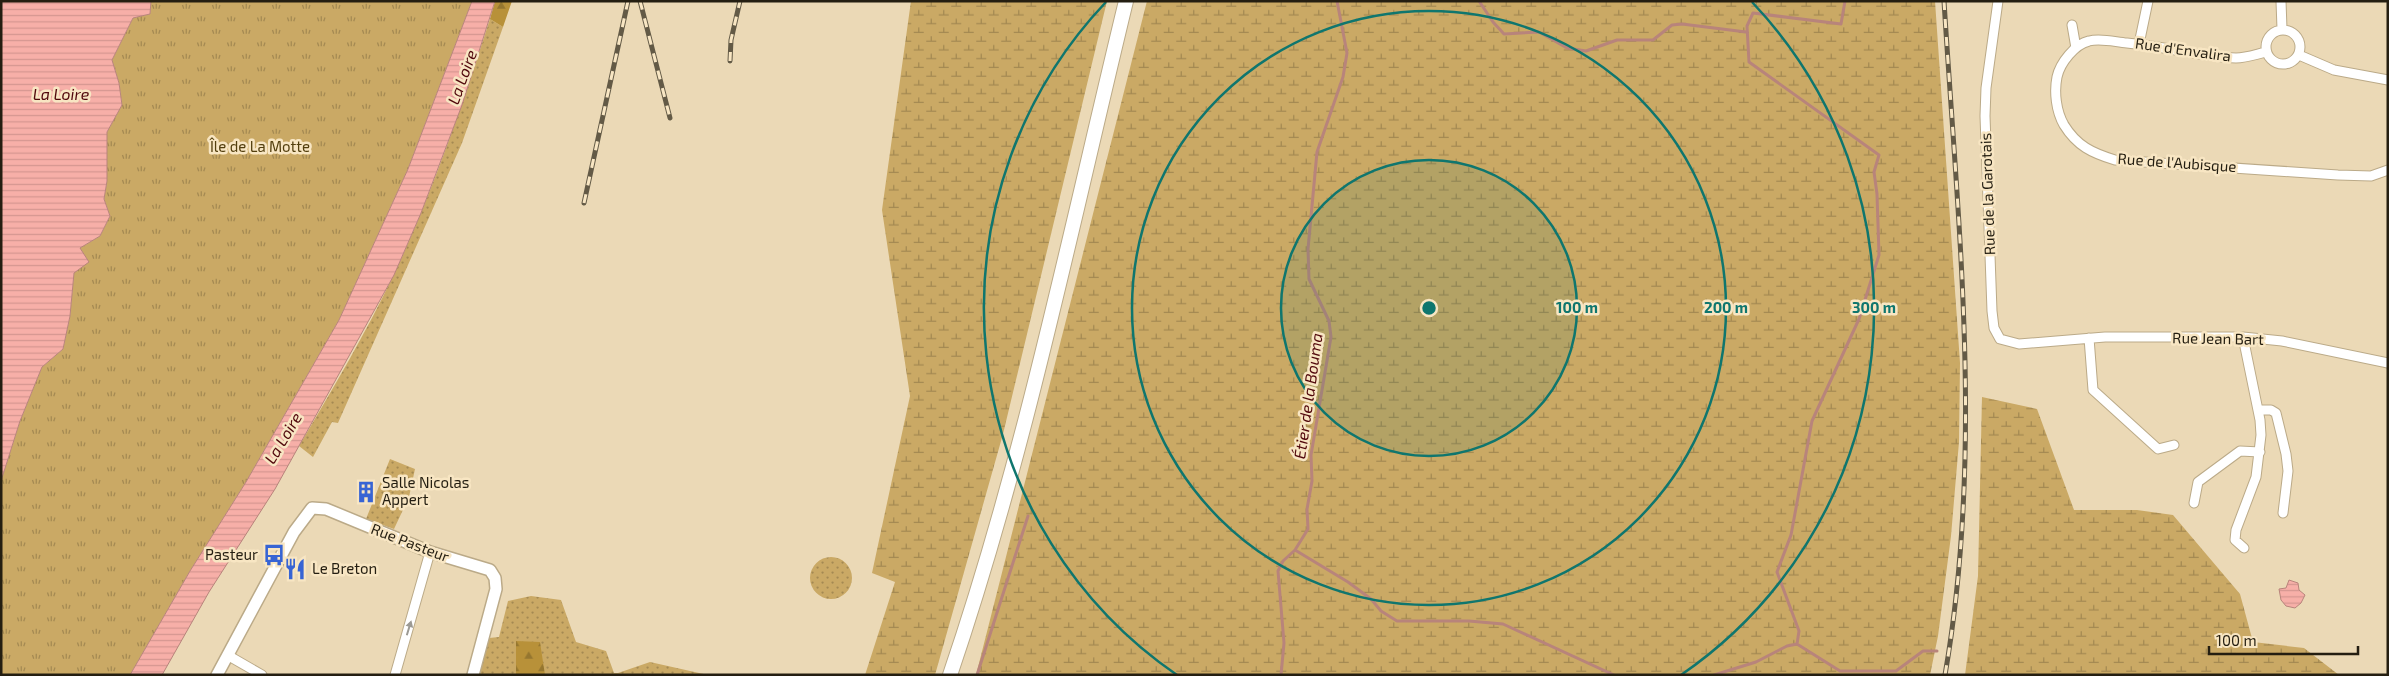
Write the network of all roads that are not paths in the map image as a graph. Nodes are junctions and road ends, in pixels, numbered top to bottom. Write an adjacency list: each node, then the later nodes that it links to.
1 (1126, 1): 29 (main road)
2 (1998, 1): 15 (street, Rue de la Garotais)
3 (2148, 1): 7 (street)
4 (2281, 1): 6 (street)
5 (2072, 26): 8 (street)
6 (2282, 29): 9 (street); 10 (street)
7 (2139, 44): 8 (street, Rue d'Envalira); 9 (street, Rue d'Envalira)
8 (2076, 48): 12 (street, Rue de l'Aubisque)
9 (2266, 52): 10 (street)
10 (2299, 55): 11 (street)
11 (2388, 80)
12 (2388, 170)
13 (2243, 337): 14 (street, Rue Jean Bart); 16 (street, Rue Jean Bart); 17 (street)
14 (2089, 338): 15 (street, Rue Jean Bart); 18 (street)
15 (2046, 341)
16 (2388, 363)
17 (2258, 410): 19 (street); 21 (street)
18 (2174, 445)
19 (2260, 452): 20 (street); 22 (street)
20 (2194, 503)
21 (2282, 513)
22 (2244, 548)
23 (430, 552): 24 (street, Rue Pasteur); 27 (street, one-way to 23); 28 (street, Rue Pasteur)
24 (229, 656): 25 (street); 26 (street)
25 (217, 675)
26 (262, 675)
27 (395, 675)
28 (473, 675)
29 (950, 675)

